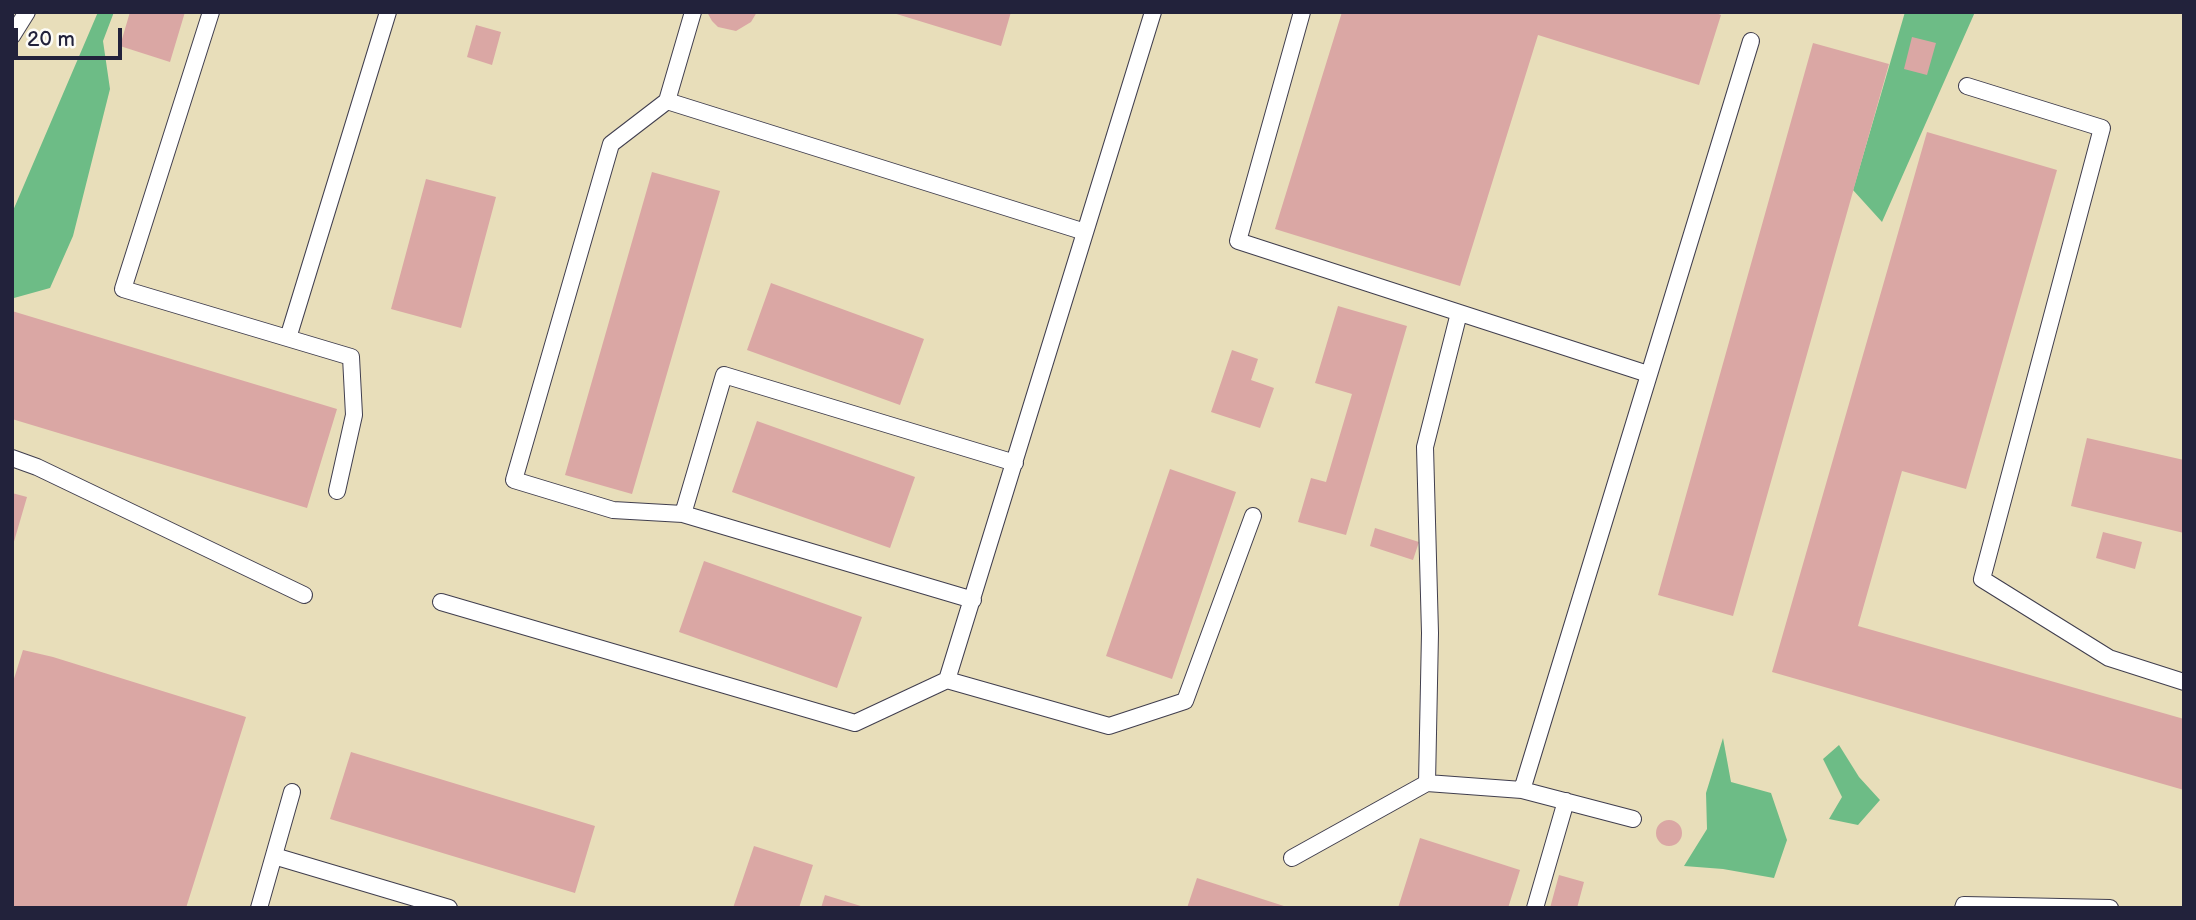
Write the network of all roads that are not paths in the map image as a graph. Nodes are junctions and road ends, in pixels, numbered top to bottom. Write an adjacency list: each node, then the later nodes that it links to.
1 (27, 12): 7 (lane)
2 (211, 12): 13 (lane)
3 (388, 12): 13 (lane)
4 (693, 12): 10 (lane)
5 (1153, 12): 11 (lane)
6 (1302, 12): 12 (lane)
7 (12, 36)
8 (1751, 41): 14 (lane)
9 (1967, 86): 24 (lane)
10 (667, 102): 11 (lane); 18 (lane)
11 (1085, 232): 16 (lane)
12 (1459, 313): 14 (lane); 25 (lane)
13 (288, 338): 17 (lane)
14 (1648, 374): 26 (lane)
15 (12, 458): 20 (lane)
16 (1014, 463): 18 (lane); 21 (lane)
17 (337, 491)
18 (682, 514): 21 (lane)
19 (1253, 516): 23 (lane)
20 (304, 595)
21 (973, 600): 23 (lane)
22 (442, 603): 23 (lane)
23 (947, 680)
24 (2184, 682)
25 (1427, 783): 26 (lane); 31 (lane)
26 (1522, 790): 28 (lane)
27 (292, 792): 30 (lane)
28 (1566, 801): 29 (lane); 34 (lane)
29 (1633, 818)
30 (274, 856): 32 (lane); 33 (lane)
31 (1292, 858)
32 (259, 908)
33 (449, 908)
34 (1535, 908)
35 (1963, 908): 36 (lane)
36 (2110, 908)

